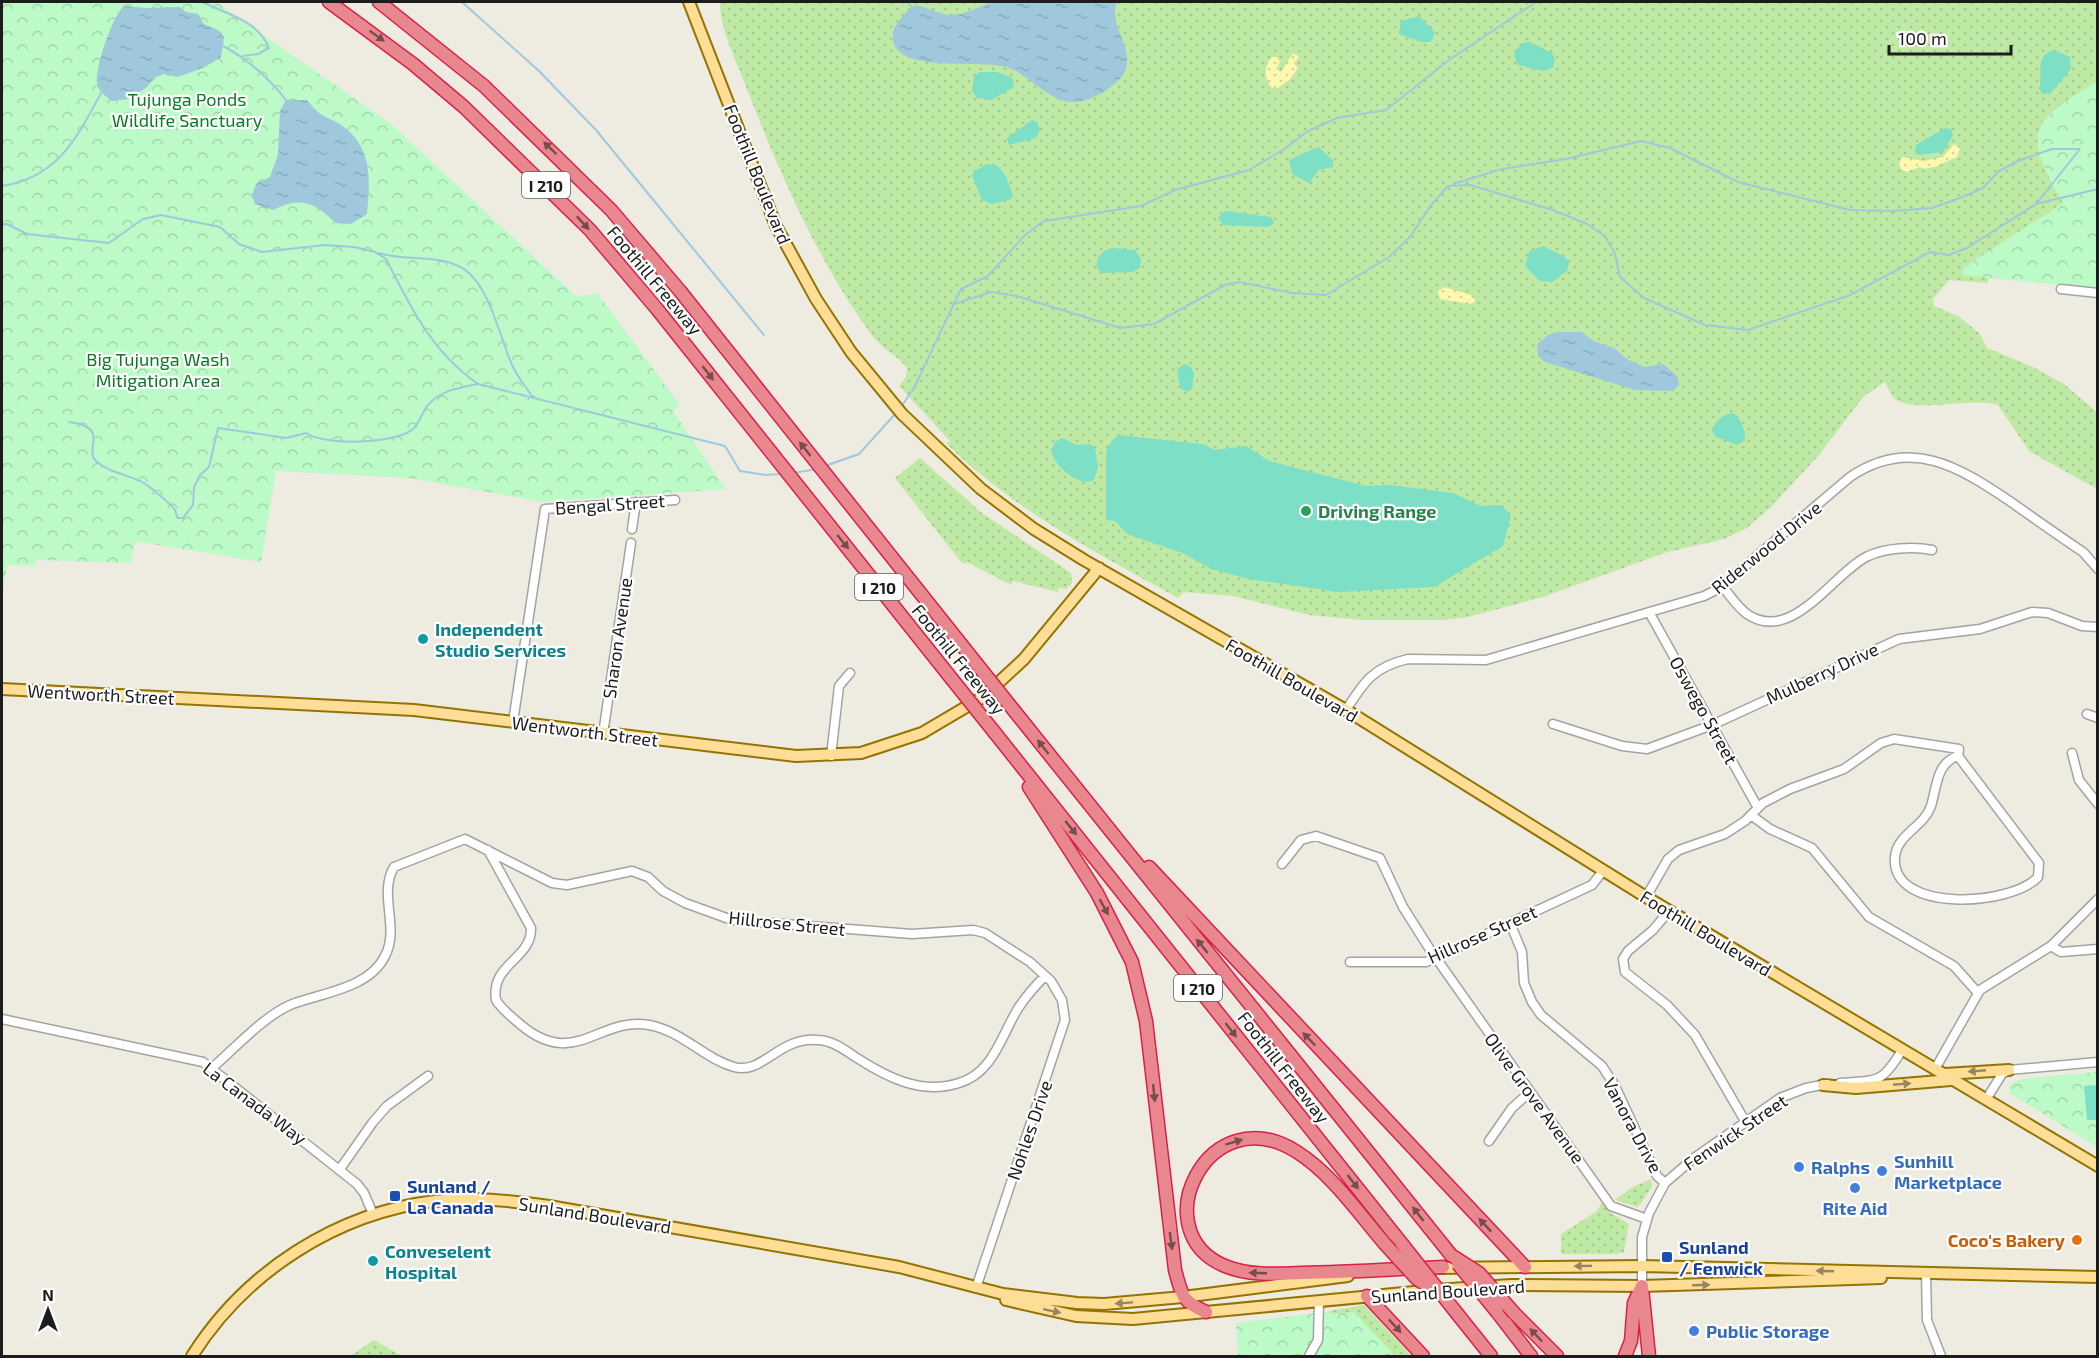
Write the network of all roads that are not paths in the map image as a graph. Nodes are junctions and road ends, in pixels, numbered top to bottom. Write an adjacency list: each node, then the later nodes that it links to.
1 (329, 2): 24 (highway, Foothill Freeway / I 210, one-way to 24, bridge)
2 (379, 2): 29 (highway, Foothill Freeway / I 210, one-way to 2, bridge)
3 (689, 2): 11 (main road, Foothill Boulevard)
4 (2061, 289): 5 (street)
5 (2097, 293)
6 (675, 500): 7 (street, Bengal Street)
7 (636, 502): 8 (street); 21 (street, Bengal Street)
8 (632, 529)
9 (631, 543): 25 (street, Sharon Avenue)
10 (1932, 550): 13 (street)
11 (1099, 568): 18 (main road, Foothill Boulevard); 28 (main road, Wentworth Street)
12 (2097, 569): 13 (street, Riderwood Drive)
13 (1722, 586): 14 (street, Riderwood Drive)
14 (1649, 612): 18 (street, Riderwood Drive); 23 (street, Oswego Street)
15 (2097, 627): 23 (street, Mulberry Drive)
16 (850, 673): 28 (street)
17 (2, 689): 21 (main road, Wentworth Street)
18 (1346, 710): 34 (main road, Foothill Boulevard)
19 (2087, 714): 20 (street)
20 (2097, 718)
21 (513, 722): 25 (main road, Wentworth Street)
22 (1553, 724): 23 (street, Mulberry Drive)
23 (1712, 724): 31 (street, Oswego Street)
24 (995, 733): 72 (highway, Foothill Freeway / I 210, one-way to 72, bridge); 73 (highway, one-way to 73)
25 (603, 734): 28 (main road, Wentworth Street)
26 (1959, 752): 26 (street); 31 (street)
27 (2072, 753): 30 (street)
28 (831, 756)
29 (1071, 782): 63 (highway, Foothill Freeway / I 210, one-way to 29); 66 (highway, one-way to 29)
30 (2097, 804)
31 (1755, 812): 35 (street); 44 (street, Oswego Street)
32 (488, 849): 43 (street, Hillrose Street); 43 (street); 48 (street, Hillrose Street)
33 (1282, 864): 41 (street, Olive Grove Avenue)
34 (1603, 870): 35 (main road, Foothill Boulevard); 38 (street, Hillrose Street)
35 (1646, 897): 37 (main road, Foothill Boulevard)
36 (2097, 899): 39 (street)
37 (1669, 911): 46 (main road, Foothill Boulevard); 56 (street)
38 (1510, 922): 41 (street, Hillrose Street); 60 (street, Vanora Drive)
39 (2051, 945): 40 (street); 44 (street)
40 (2097, 949)
41 (1436, 957): 42 (street, Hillrose Street); 54 (street, Olive Grove Avenue)
42 (1350, 962)
43 (1045, 976): 70 (street, Nohles Drive)
44 (1978, 993): 50 (street)
45 (2, 1019): 48 (street, La Canada Way)
46 (1902, 1050): 50 (main road, Foothill Boulevard); 53 (street, Fenwick Street)
47 (2097, 1062): 49 (street)
48 (212, 1068): 59 (street, La Canada Way)
49 (2009, 1070): 50 (main road, one-way to 50); 55 (street)
50 (1940, 1072): 52 (main road, Foothill Boulevard)
51 (428, 1076): 59 (street)
52 (1955, 1080): 53 (main road, one-way to 52); 55 (main road, Foothill Boulevard)
53 (1823, 1085): 56 (street, Fenwick Street)
54 (1530, 1092): 57 (street); 62 (street, Olive Grove Avenue)
55 (1986, 1098): 58 (main road, Foothill Boulevard)
56 (1745, 1121): 60 (street, Fenwick Street)
57 (1489, 1141)
58 (2097, 1167)
59 (340, 1169): 61 (street, La Canada Way)
60 (1665, 1183): 62 (street, Fenwick Street)
61 (373, 1214): 70 (main road, Sunland Boulevard); 76 (main road, Sunland Boulevard)
62 (1647, 1219): 64 (street, Fenwick Street)
63 (1451, 1255): 80 (highway, Foothill Freeway / I 210, bridge); 81 (highway, one-way to 63, bridge)
64 (1642, 1266): 66 (main road, Sunland Boulevard, one-way to 66); 67 (main road, Sunland Boulevard, one-way to 64); 69 (street, Fenwick Street)
65 (1443, 1267): 66 (main road, Sunland Boulevard); 72 (highway, one-way to 72, bridge); 73 (main road, Sunland Boulevard)
66 (1525, 1267)
67 (1926, 1274): 68 (main road, Sunland Boulevard); 69 (main road, Sunland Boulevard, one-way to 67); 84 (street)
68 (2097, 1277)
69 (1642, 1286): 71 (main road, Sunland Boulevard); 82 (highway); 83 (highway)
70 (976, 1288): 73 (main road, Sunland Boulevard, one-way to 70); 75 (main road, Sunland Boulevard, one-way to 75)
71 (1367, 1296): 74 (main road, Sunland Boulevard); 78 (highway, one-way to 78)
72 (1443, 1296): 79 (highway, Foothill Freeway / I 210, bridge)
73 (1182, 1297): 75 (highway)
74 (1319, 1301): 75 (main road, Sunland Boulevard); 77 (street)
75 (1206, 1312)
76 (192, 1356)
77 (1309, 1356)
78 (1423, 1356)
79 (1491, 1356)
80 (1531, 1356)
81 (1557, 1356)
82 (1624, 1356)
83 (1649, 1356)
84 (1941, 1356)

